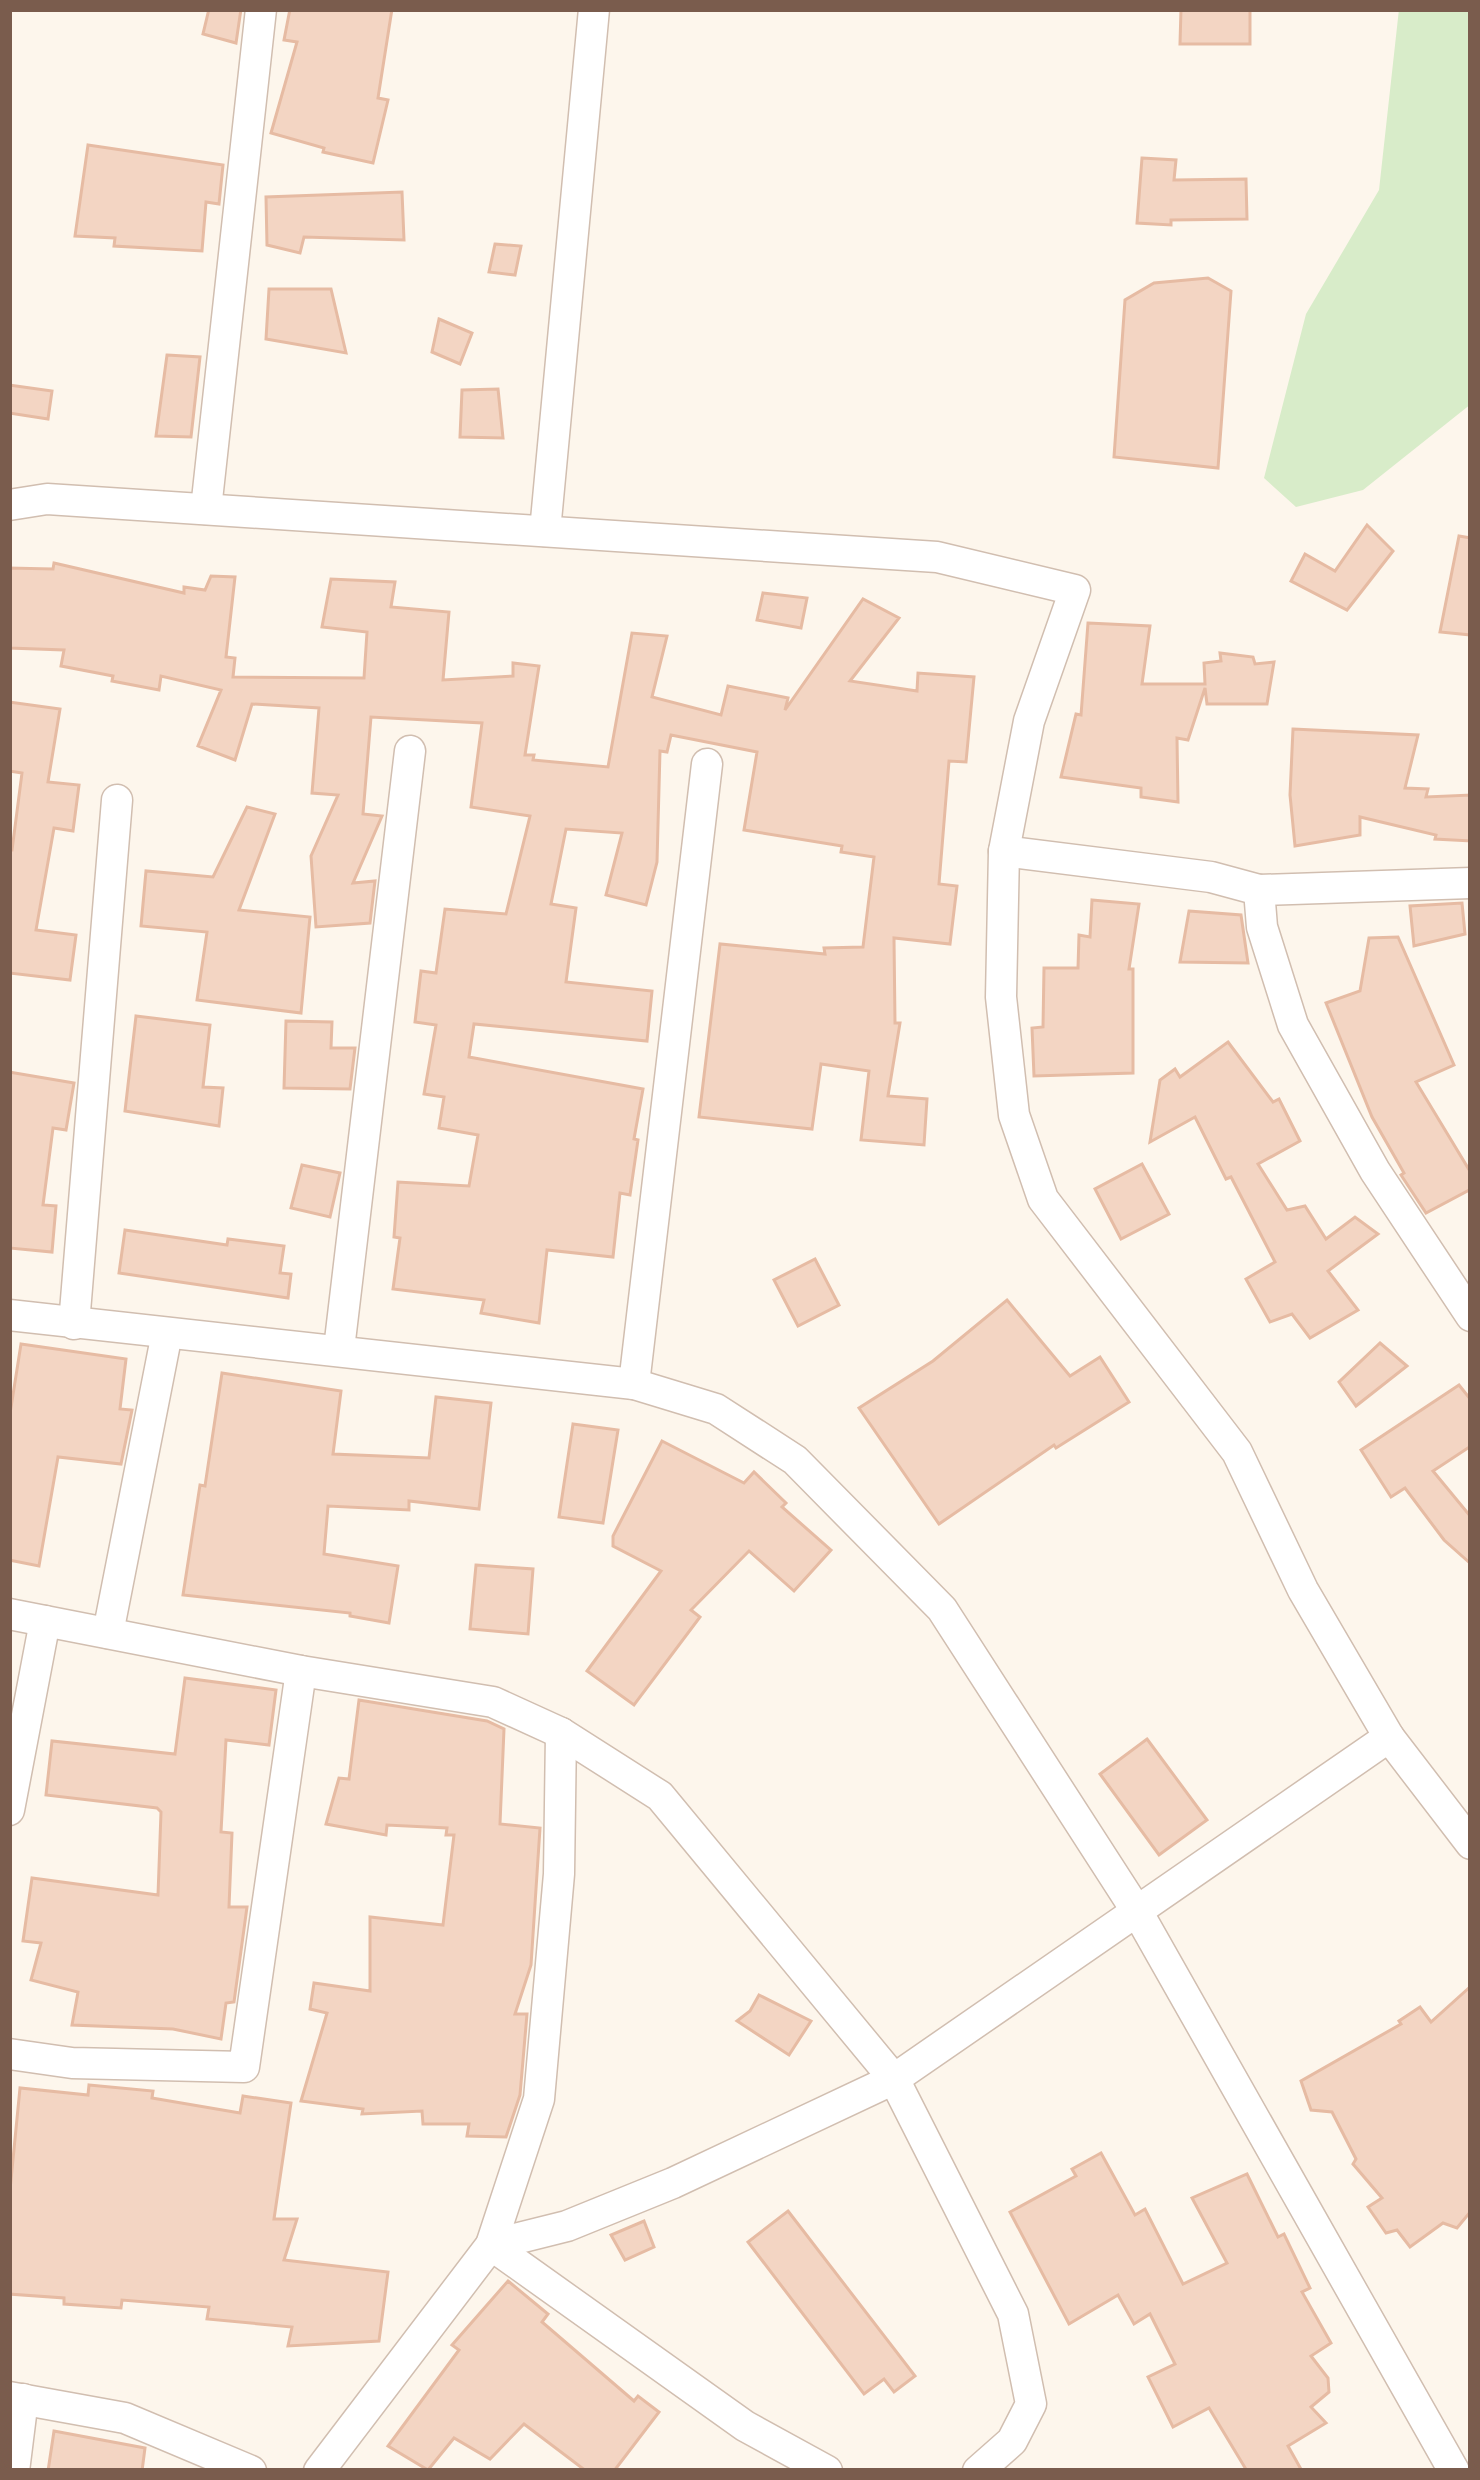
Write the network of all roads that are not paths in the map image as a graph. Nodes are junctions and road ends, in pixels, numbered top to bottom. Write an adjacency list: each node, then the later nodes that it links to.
1 (261, 9): 4 (street)
2 (594, 9): 5 (street)
3 (9, 505): 4 (street)
4 (206, 509): 5 (street)
5 (545, 531): 9 (street)
6 (410, 751): 16 (street)
7 (707, 764): 17 (street)
8 (117, 800): 14 (street)
9 (1004, 851): 11 (street); 23 (street)
10 (1471, 883): 11 (street)
11 (1258, 890): 13 (street)
12 (9, 1315): 14 (street)
13 (1471, 1316)
14 (74, 1324): 15 (street)
15 (167, 1333): 16 (street); 20 (street)
16 (339, 1349): 17 (street)
17 (634, 1384): 26 (street)
18 (9, 1614): 19 (street)
19 (45, 1621): 20 (street); 24 (street)
20 (108, 1633): 21 (street)
21 (302, 1671): 22 (street); 27 (street)
22 (561, 1733): 28 (street); 29 (street)
23 (1389, 1737): 25 (street); 26 (street)
24 (9, 1810)
25 (1471, 1844)
26 (1138, 1912): 28 (street); 36 (street)
27 (9, 2054)
28 (895, 2079): 29 (street); 35 (street)
29 (491, 2245): 33 (street); 34 (street)
30 (16, 2398): 31 (street); 32 (street)
31 (14, 2471)
32 (250, 2471)
33 (319, 2471)
34 (827, 2471)
35 (978, 2471)
36 (1454, 2471)

